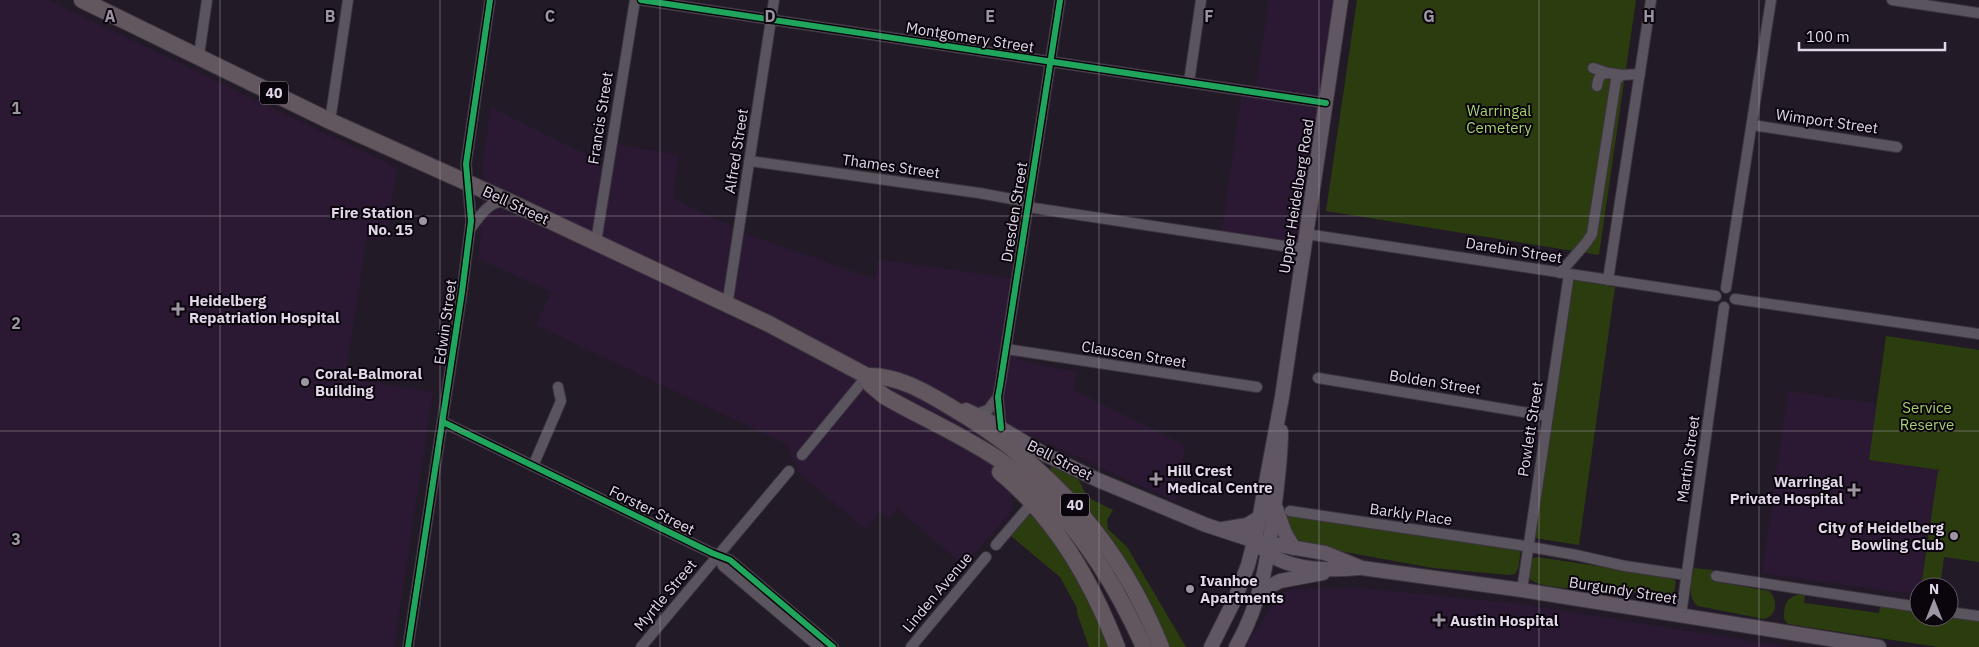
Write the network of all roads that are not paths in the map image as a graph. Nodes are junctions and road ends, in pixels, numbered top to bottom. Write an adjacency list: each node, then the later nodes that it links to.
1 (82, 0): 16 (highway, Bell Street / 40)
2 (207, 0): 16 (street)
3 (348, 0): 25 (street)
4 (490, 0): 29 (street, Edwin Street)
5 (635, 0): 34 (street, Francis Street)
6 (641, 0): 15 (street, Montgomery Street)
7 (774, 0): 15 (street, Alfred Street)
8 (1060, 0): 17 (street, Dresden Street)
9 (1201, 0): 22 (street)
10 (1342, 0): 24 (main road, Upper Heidelberg Road)
11 (1651, 0): 20 (street)
12 (1771, 0): 26 (street)
13 (1892, 0): 14 (street)
14 (1979, 13)
15 (771, 19): 17 (street, Montgomery Street); 28 (street, Alfred Street)
16 (199, 55): 25 (highway, Bell Street / 40)
17 (1051, 62): 22 (street, Montgomery Street); 31 (street, Dresden Street)
18 (1592, 68): 19 (street)
19 (1608, 73): 21 (street); 23 (street)
20 (1640, 74): 21 (street); 37 (street)
21 (1622, 75): 36 (street)
22 (1189, 82): 24 (street, Montgomery Street)
23 (1597, 86)
24 (1326, 103): 33 (main road, Upper Heidelberg Road)
25 (330, 121): 29 (highway, Bell Street / 40)
26 (1752, 125): 27 (street, Wimport Street); 38 (street)
27 (1897, 147)
28 (750, 161): 31 (street, Thames Street); 41 (street, Alfred Street)
29 (468, 183): 30 (highway, Bell Street / 40); 32 (street, Edwin Street)
30 (508, 201): 32 (street); 34 (highway, Bell Street / 40)
31 (1028, 205): 35 (street, Thames Street); 44 (street, Dresden Street)
32 (470, 228): 54 (street, Edwin Street)
33 (1306, 234): 35 (main road, Upper Heidelberg Road); 36 (street, Darebin Street)
34 (596, 242): 41 (highway, Bell Street / 40)
35 (1304, 249): 50 (main road, Upper Heidelberg Road)
36 (1565, 273): 37 (street, Darebin Street); 53 (street, Powlett Street)
37 (1608, 280): 39 (street, Darebin Street)
38 (1726, 288): 39 (street); 40 (street)
39 (1716, 296): 42 (street)
40 (1735, 299): 42 (street); 43 (street)
41 (727, 306): 45 (highway, Bell Street / 40)
42 (1724, 307): 74 (street, Martin Street)
43 (1979, 334)
44 (1006, 349): 48 (street, Clauscen Street); 49 (street, Dresden Street)
45 (867, 376): 51 (highway, Bell Street / 40); 56 (highway, Bell Street / 40); 57 (street)
46 (1318, 378): 53 (street, Bolden Street)
47 (558, 387): 58 (street)
48 (1257, 388)
49 (998, 397): 52 (street); 55 (street, Dresden Street)
50 (1282, 397): 61 (main road, Upper Heidelberg Road); 63 (main road, Upper Heidelberg Road)
51 (944, 403): 52 (main road, Bell Street); 89 (highway, 40)
52 (976, 414): 55 (main road, Bell Street)
53 (1547, 416): 68 (street, Powlett Street)
54 (443, 422): 58 (street, Forster Street); 82 (street, Edwin Street)
55 (1001, 428): 64 (main road, Bell Street)
56 (964, 438): 60 (highway); 88 (highway, 40)
57 (802, 455)
58 (533, 466): 70 (street, Forster Street)
59 (789, 471): 70 (street, Myrtle Street)
60 (1032, 503): 66 (street); 87 (highway)
61 (1275, 505): 67 (main road); 69 (main road, Upper Heidelberg Road)
62 (1290, 511): 68 (street, Barkly Place)
63 (1260, 517): 64 (main road); 65 (main road, Upper Heidelberg Road)
64 (1220, 530): 65 (main road, Bell Street)
65 (1255, 541): 69 (main road, Burgundy Street); 90 (main road, Upper Heidelberg Road)
66 (996, 545)
67 (1294, 548): 69 (main road, Burgundy Street); 72 (main road, Burgundy Street)
68 (1527, 548): 74 (street, Burgundy Street); 76 (street, Powlett Street)
69 (1270, 549): 73 (main road, Burgundy Street); 77 (main road, Upper Heidelberg Road)
70 (718, 556): 83 (street, Myrtle Street); 84 (street, Forster Street); 85 (street, Forster Street)
71 (986, 557): 86 (street, Linden Avenue)
72 (1362, 568): 73 (main road, Burgundy Street); 76 (main road, Burgundy Street)
73 (1338, 570): 77 (main road)
74 (1686, 575): 80 (street, Martin Street)
75 (1716, 576): 78 (street)
76 (1522, 590): 80 (main road, Burgundy Street)
77 (1260, 592): 91 (main road, Upper Heidelberg Road)
78 (1909, 606)
79 (1959, 613): 81 (street)
80 (1681, 616): 92 (main road, Burgundy Street)
81 (1979, 616)
82 (408, 647)
83 (641, 647)
84 (819, 647)
85 (833, 647)
86 (911, 647)
87 (1117, 647)
88 (1144, 647)
89 (1161, 647)
90 (1211, 647)
91 (1236, 647)
92 (1879, 647)

